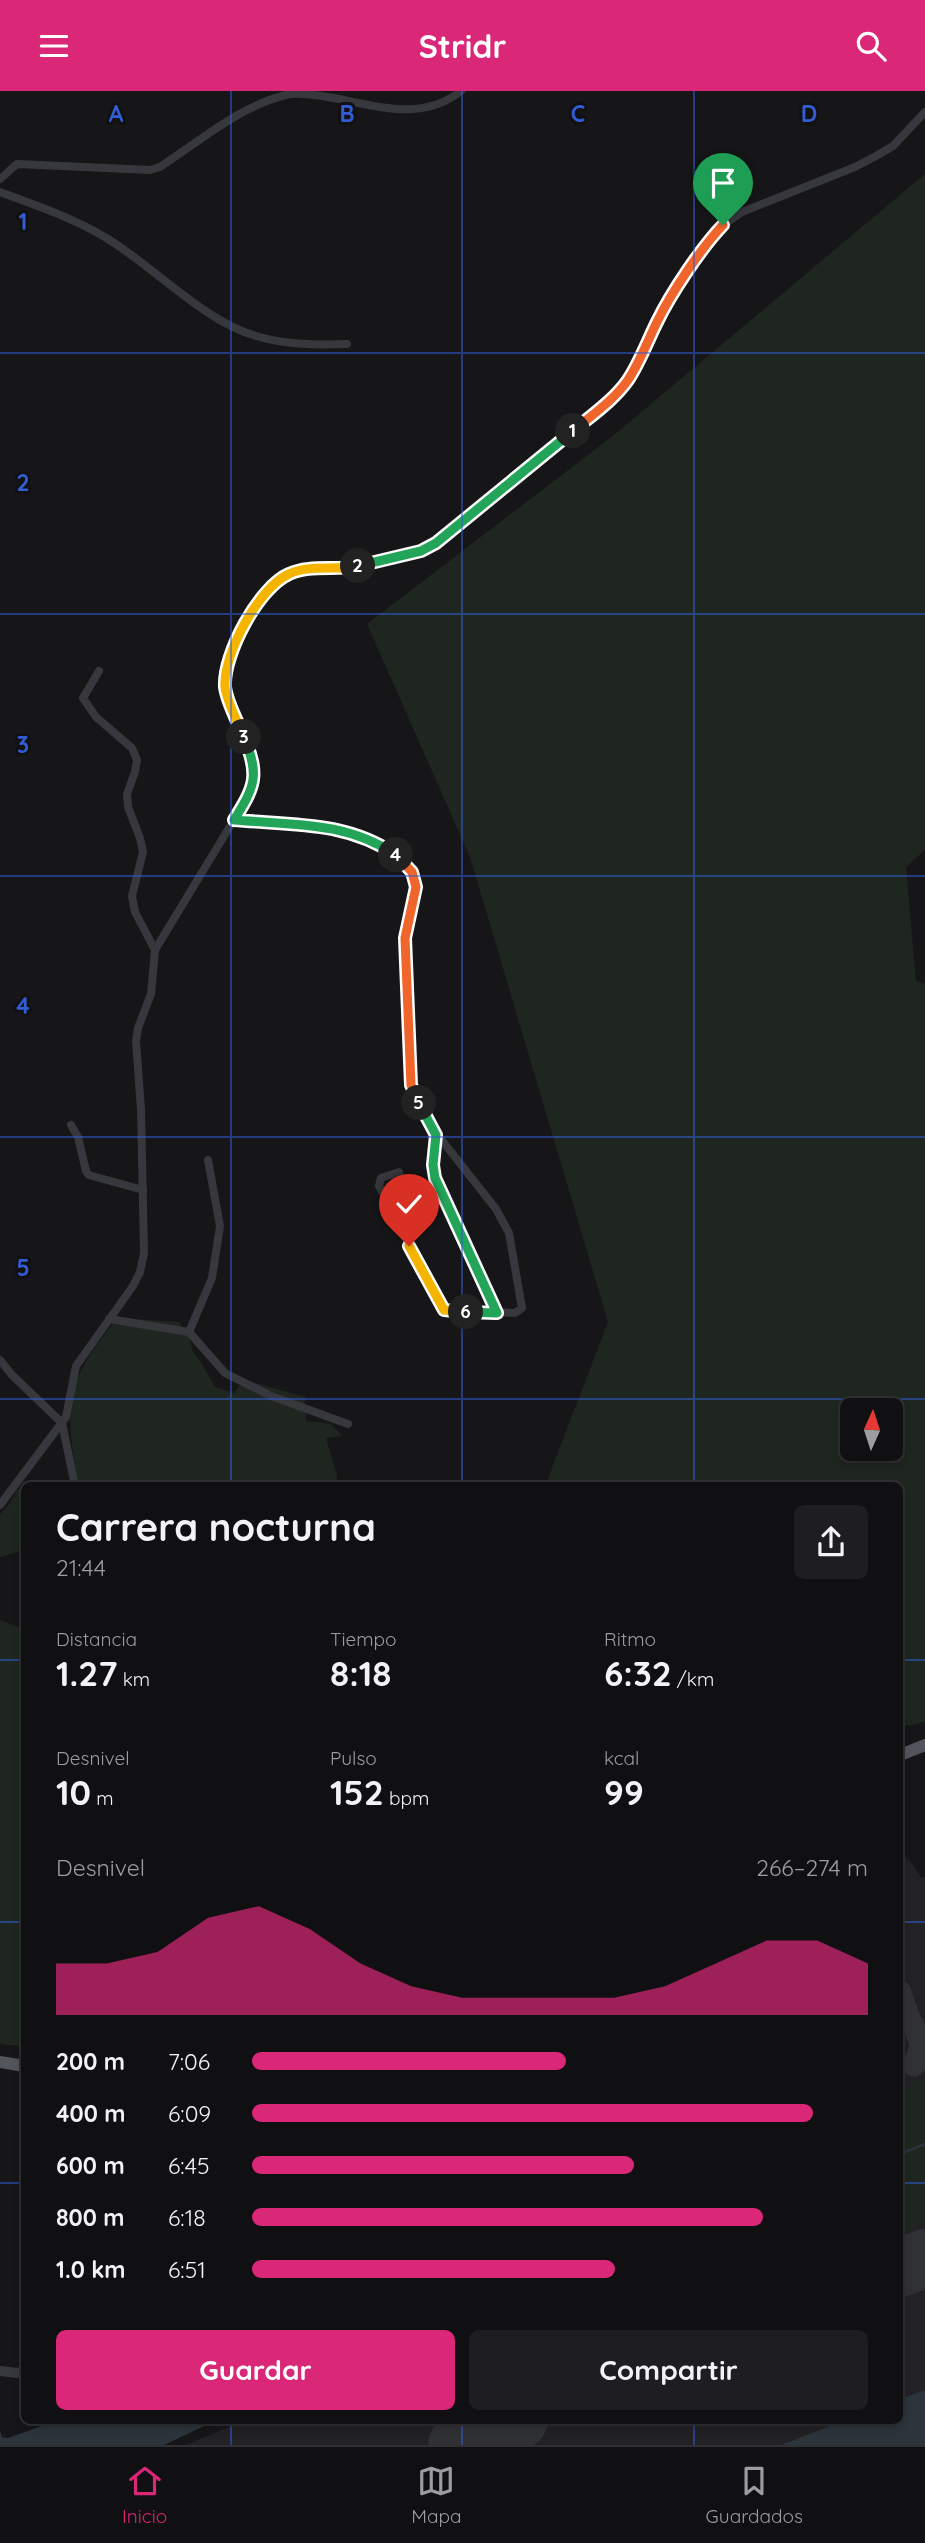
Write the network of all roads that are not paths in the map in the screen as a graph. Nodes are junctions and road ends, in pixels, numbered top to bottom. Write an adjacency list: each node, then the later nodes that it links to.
1 (461, 91): 3 (street)
2 (925, 112): 7 (street)
3 (0, 179)
4 (0, 192): 5 (street)
5 (347, 344)
6 (99, 671): 8 (street)
7 (234, 820): 8 (street); 10 (street)
8 (155, 950): 13 (street)
9 (71, 1125): 13 (street)
10 (436, 1135): 14 (street); 14 (street)
11 (208, 1160): 16 (street)
12 (399, 1172): 14 (street)
13 (143, 1190): 15 (street)
14 (497, 1313)
15 (109, 1319): 16 (street); 18 (street)
16 (189, 1332): 19 (street)
17 (0, 1360): 18 (street)
18 (62, 1423): 20 (street); 21 (street)
19 (348, 1424)
20 (74, 1482)
21 (0, 1505)
22 (925, 1745): 23 (main road)
23 (903, 1754)
24 (0, 2062): 25 (main road)
25 (21, 2066)
26 (0, 2371): 27 (street)
27 (21, 2372)

